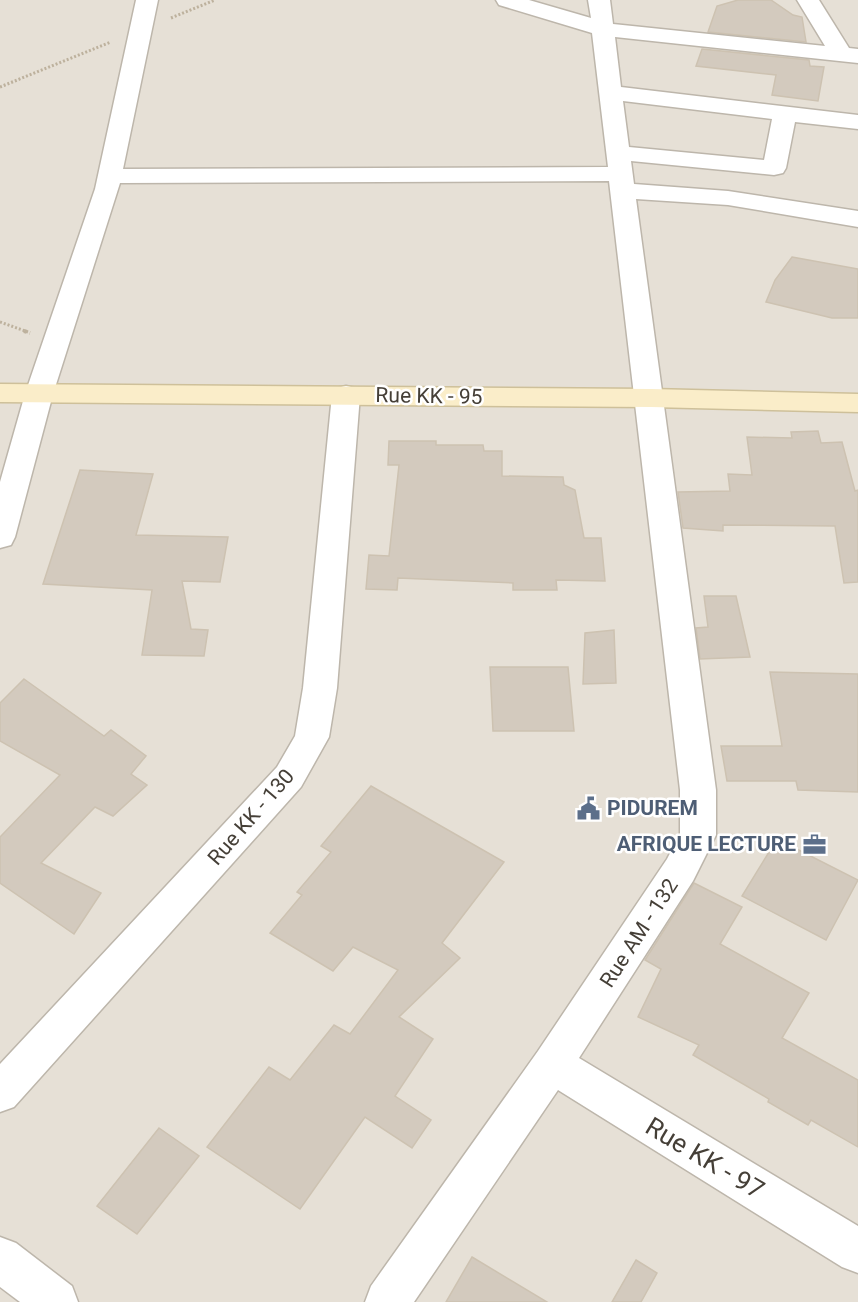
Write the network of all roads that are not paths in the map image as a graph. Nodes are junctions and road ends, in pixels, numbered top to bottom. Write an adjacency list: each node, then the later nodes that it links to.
1 (147, 0): 11 (street)
2 (507, 0): 5 (street)
3 (599, 0): 5 (street, Rue AM - 132)
4 (808, 0): 6 (street)
5 (603, 29): 6 (street); 7 (street, Rue AM - 132)
6 (850, 55)
7 (610, 93): 8 (street); 10 (street, Rue AM - 132)
8 (785, 113): 9 (street); 10 (street)
9 (858, 122)
10 (621, 173): 11 (street); 12 (street); 16 (street, Rue AM - 132)
11 (110, 176): 14 (street)
12 (858, 219)
13 (0, 393): 14 (street, Rue KK - 95)
14 (39, 394): 15 (street, Rue KK - 95); 18 (street)
15 (346, 395): 16 (street, Rue KK - 95); 20 (street, Rue KK - 130)
16 (651, 398): 17 (street, Rue KK - 95); 19 (street, Rue AM - 132)
17 (858, 403)
18 (0, 537)
19 (552, 1064): 21 (street, Rue KK - 97); 24 (street, Rue AM - 132)
20 (0, 1093)
21 (858, 1251)
22 (0, 1259): 23 (street)
23 (56, 1302)
24 (387, 1302)

